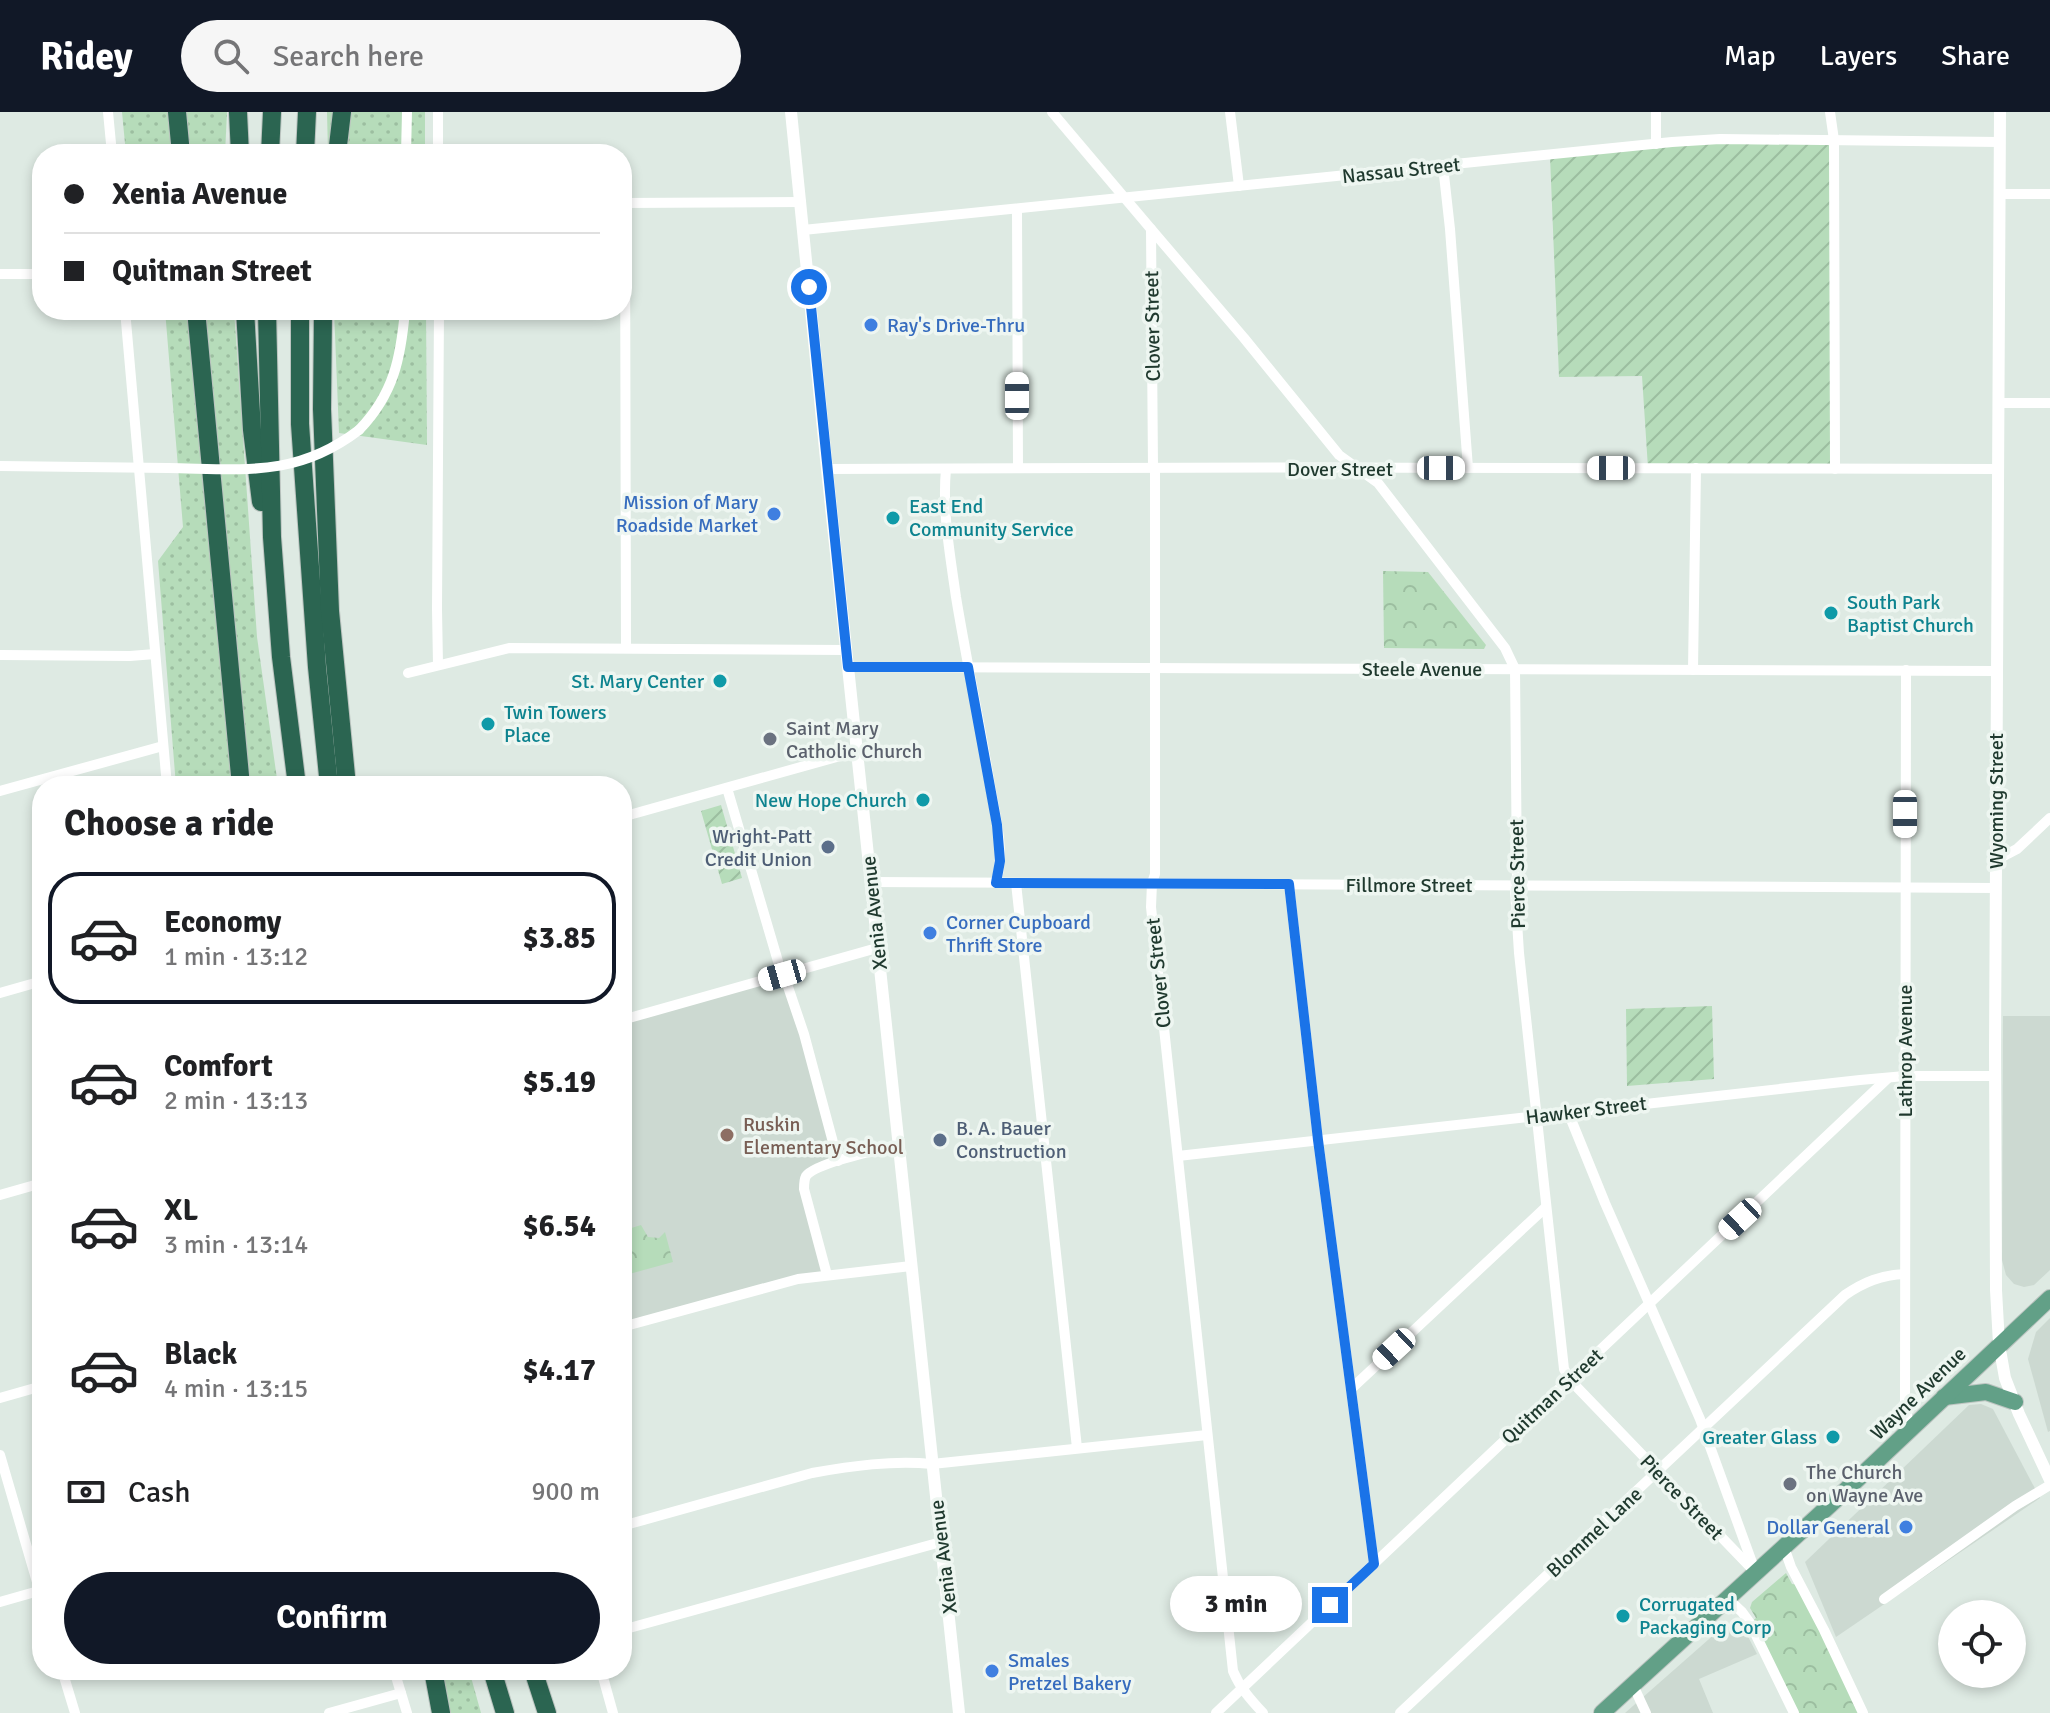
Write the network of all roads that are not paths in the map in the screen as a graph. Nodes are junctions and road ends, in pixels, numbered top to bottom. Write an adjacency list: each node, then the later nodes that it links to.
1 (108, 112): 17 (street)
2 (177, 112): 18 (highway)
3 (238, 112): 19 (highway)
4 (272, 112): 20 (highway)
5 (307, 112): 21 (highway)
6 (342, 112): 22 (highway)
7 (407, 112): 23 (street)
8 (438, 112): 24 (street)
9 (791, 112): 31 (street, Xenia Avenue)
10 (1052, 112): 30 (street)
11 (1230, 112): 27 (street)
12 (1656, 112): 25 (street)
13 (1830, 112): 15 (street)
14 (2000, 112): 16 (street, Wyoming Street)
15 (1834, 140): 16 (street, Nassau Street); 25 (street, Nassau Street); 58 (street)
16 (2000, 142): 28 (street, Wyoming Street)
17 (111, 144)
18 (180, 144)
19 (240, 144)
20 (270, 144)
21 (305, 144)
22 (338, 144)
23 (406, 144)
24 (438, 144)
25 (1656, 144): 26 (street, Nassau Street)
26 (1443, 166): 27 (street, Nassau Street); 54 (street)
27 (1239, 186): 30 (street, Nassau Street)
28 (1999, 194): 29 (street); 47 (street, Wyoming Street)
29 (2050, 194)
30 (1125, 198): 33 (street, Nassau Street); 34 (street)
31 (801, 202): 32 (street); 35 (street, Xenia Avenue)
32 (632, 203)
33 (1017, 209): 35 (street, Nassau Street); 52 (street)
34 (1151, 229): 51 (street, Clover Street); 53 (street)
35 (803, 230): 56 (street, Xenia Avenue)
36 (0, 274): 37 (street)
37 (32, 274)
38 (126, 320): 50 (street)
39 (197, 320): 78 (highway)
40 (246, 320): 64 (highway)
41 (267, 320): 64 (highway)
42 (300, 320): 80 (highway)
43 (323, 320): 81 (highway)
44 (404, 320): 50 (street, bridge)
45 (439, 320): 65 (street)
46 (625, 320): 60 (street)
47 (1998, 403): 48 (street); 59 (street, Wyoming Street)
48 (2050, 403)
49 (0, 466): 50 (street)
50 (140, 467): 62 (street)
51 (1153, 467): 52 (street, Dover Street); 53 (street, Dover Street); 68 (street, Clover Street)
52 (1018, 468): 57 (street, Dover Street)
53 (1359, 468): 54 (street, Dover Street); 69 (street)
54 (1468, 468): 55 (street, Dover Street)
55 (1696, 468): 58 (street, Dover Street); 70 (street)
56 (827, 469): 57 (street, Dover Street); 61 (street, Xenia Avenue)
57 (946, 469): 67 (street)
58 (1835, 469): 59 (street, Dover Street)
59 (1997, 469): 72 (street, Wyoming Street)
60 (626, 648): 61 (street); 65 (street)
61 (846, 650): 66 (street, Xenia Avenue)
62 (155, 654): 63 (street); 74 (street)
63 (0, 655)
64 (281, 657): 79 (highway)
65 (438, 665): 73 (street)
66 (848, 667): 67 (street, Steele Avenue); 75 (street, Xenia Avenue)
67 (968, 667): 68 (street, Steele Avenue); 89 (street)
68 (1156, 668): 69 (street, Steele Avenue); 91 (street, Clover Street)
69 (1515, 669): 70 (street, Steele Avenue); 93 (street, Pierce Street)
70 (1693, 670): 71 (street, Steele Avenue)
71 (1906, 670): 72 (street, Steele Avenue); 94 (street, Lathrop Avenue)
72 (1997, 671): 87 (street, Wyoming Street)
73 (408, 673)
74 (163, 746): 76 (street); 77 (street)
75 (858, 751): 83 (street); 88 (street, Xenia Avenue)
76 (54, 776)
77 (166, 776)
78 (240, 776)
79 (296, 776)
80 (328, 776)
81 (346, 776)
82 (32, 782): 84 (street)
83 (727, 788): 85 (street); 97 (street)
84 (0, 791)
85 (632, 814)
86 (2050, 818): 87 (street)
87 (1996, 860): 95 (street, Wyoming Street)
88 (871, 882): 89 (street, Fillmore Street); 96 (street, Xenia Avenue)
89 (996, 883): 90 (street, Fillmore Street)
90 (1016, 883): 91 (street, Fillmore Street); 129 (street)
91 (1152, 883): 92 (street, Fillmore Street); 108 (street, Clover Street)
92 (1289, 884): 93 (street, Fillmore Street); 106 (street)
93 (1516, 885): 94 (street, Fillmore Street); 105 (street, Pierce Street)
94 (1906, 887): 95 (street, Fillmore Street); 101 (street, Lathrop Avenue)
95 (1996, 888): 102 (street, Wyoming Street)
96 (877, 948): 97 (street); 107 (street, Xenia Avenue)
97 (782, 975): 100 (street); 109 (street)
98 (32, 984): 99 (street)
99 (0, 993)
100 (632, 1017)
101 (1905, 1076): 102 (street, Hawker Street); 103 (street, Hawker Street); 114 (street, Lathrop Avenue)
102 (1995, 1076): 119 (street, Wyoming Street)
103 (1888, 1078): 104 (street, Hawker Street); 117 (street, Quitman Street)
104 (1568, 1112): 105 (street, Hawker Street); 117 (street)
105 (1538, 1116): 106 (street, Hawker Street); 112 (street, Pierce Street)
106 (1318, 1140): 108 (street, Hawker Street); 122 (street)
107 (898, 1145): 109 (street); 113 (street, Xenia Avenue)
108 (1178, 1156): 128 (street, Clover Street)
109 (838, 1161): 115 (street)
110 (32, 1186): 111 (street)
111 (0, 1195)
112 (1546, 1207): 120 (street, Pierce Street); 122 (street)
113 (911, 1266): 115 (street); 131 (street, Xenia Avenue)
114 (1905, 1274): 126 (street, Lathrop Avenue); 127 (street, Blommel Lane)
115 (827, 1275): 118 (street)
116 (2050, 1298): 119 (main road, Wayne Avenue)
117 (1650, 1304): 120 (street, Quitman Street); 127 (street)
118 (632, 1324)
119 (1999, 1344): 123 (main road, Wayne Avenue); 125 (street, Wyoming Street)
120 (1570, 1380): 132 (street, Pierce Street); 138 (street, Quitman Street)
121 (32, 1389): 124 (street)
122 (1351, 1389): 138 (street)
123 (1944, 1397): 125 (main road); 126 (main road, Wayne Avenue)
124 (0, 1398)
125 (2015, 1402): 133 (street, Wyoming Street)
126 (1916, 1424): 136 (main road, Wayne Avenue)
127 (1703, 1428): 132 (street, Blommel Lane); 139 (street)
128 (1207, 1435): 129 (street); 152 (street, Clover Street)
129 (1077, 1448): 131 (street)
130 (0, 1455): 137 (street)
131 (932, 1464): 134 (street); 135 (street, Xenia Avenue)
132 (1657, 1472): 139 (street, Pierce Street); 164 (street, Blommel Lane)
133 (2050, 1482): 142 (street)
134 (632, 1523)
135 (941, 1542): 144 (street); 161 (street, Xenia Avenue)
136 (1784, 1547): 139 (main road, Wayne Avenue); 168 (street)
137 (32, 1563)
138 (1374, 1564): 152 (street, Quitman Street)
139 (1756, 1573): 141 (main road, Wayne Avenue)
140 (32, 1595): 143 (street)
141 (1727, 1598): 151 (main road, Wayne Avenue); 167 (street)
142 (1884, 1599)
143 (0, 1602)
144 (632, 1627)
145 (65, 1680): 154 (street)
146 (397, 1680): 153 (street)
147 (435, 1680): 157 (highway)
148 (495, 1680): 158 (highway)
149 (536, 1680): 159 (highway)
150 (604, 1680): 160 (street)
151 (1633, 1685): 165 (main road, Wayne Avenue); 166 (street)
152 (1242, 1689): 162 (street, Quitman Street); 163 (street, Clover Street)
153 (401, 1693): 155 (street); 156 (street)
154 (75, 1713)
155 (329, 1713)
156 (407, 1713)
157 (441, 1713)
158 (505, 1713)
159 (547, 1713)
160 (613, 1713)
161 (959, 1713)
162 (1216, 1713)
163 (1263, 1713)
164 (1400, 1713)
165 (1602, 1713)
166 (1646, 1713)
167 (1794, 1713)
168 (1863, 1713)

